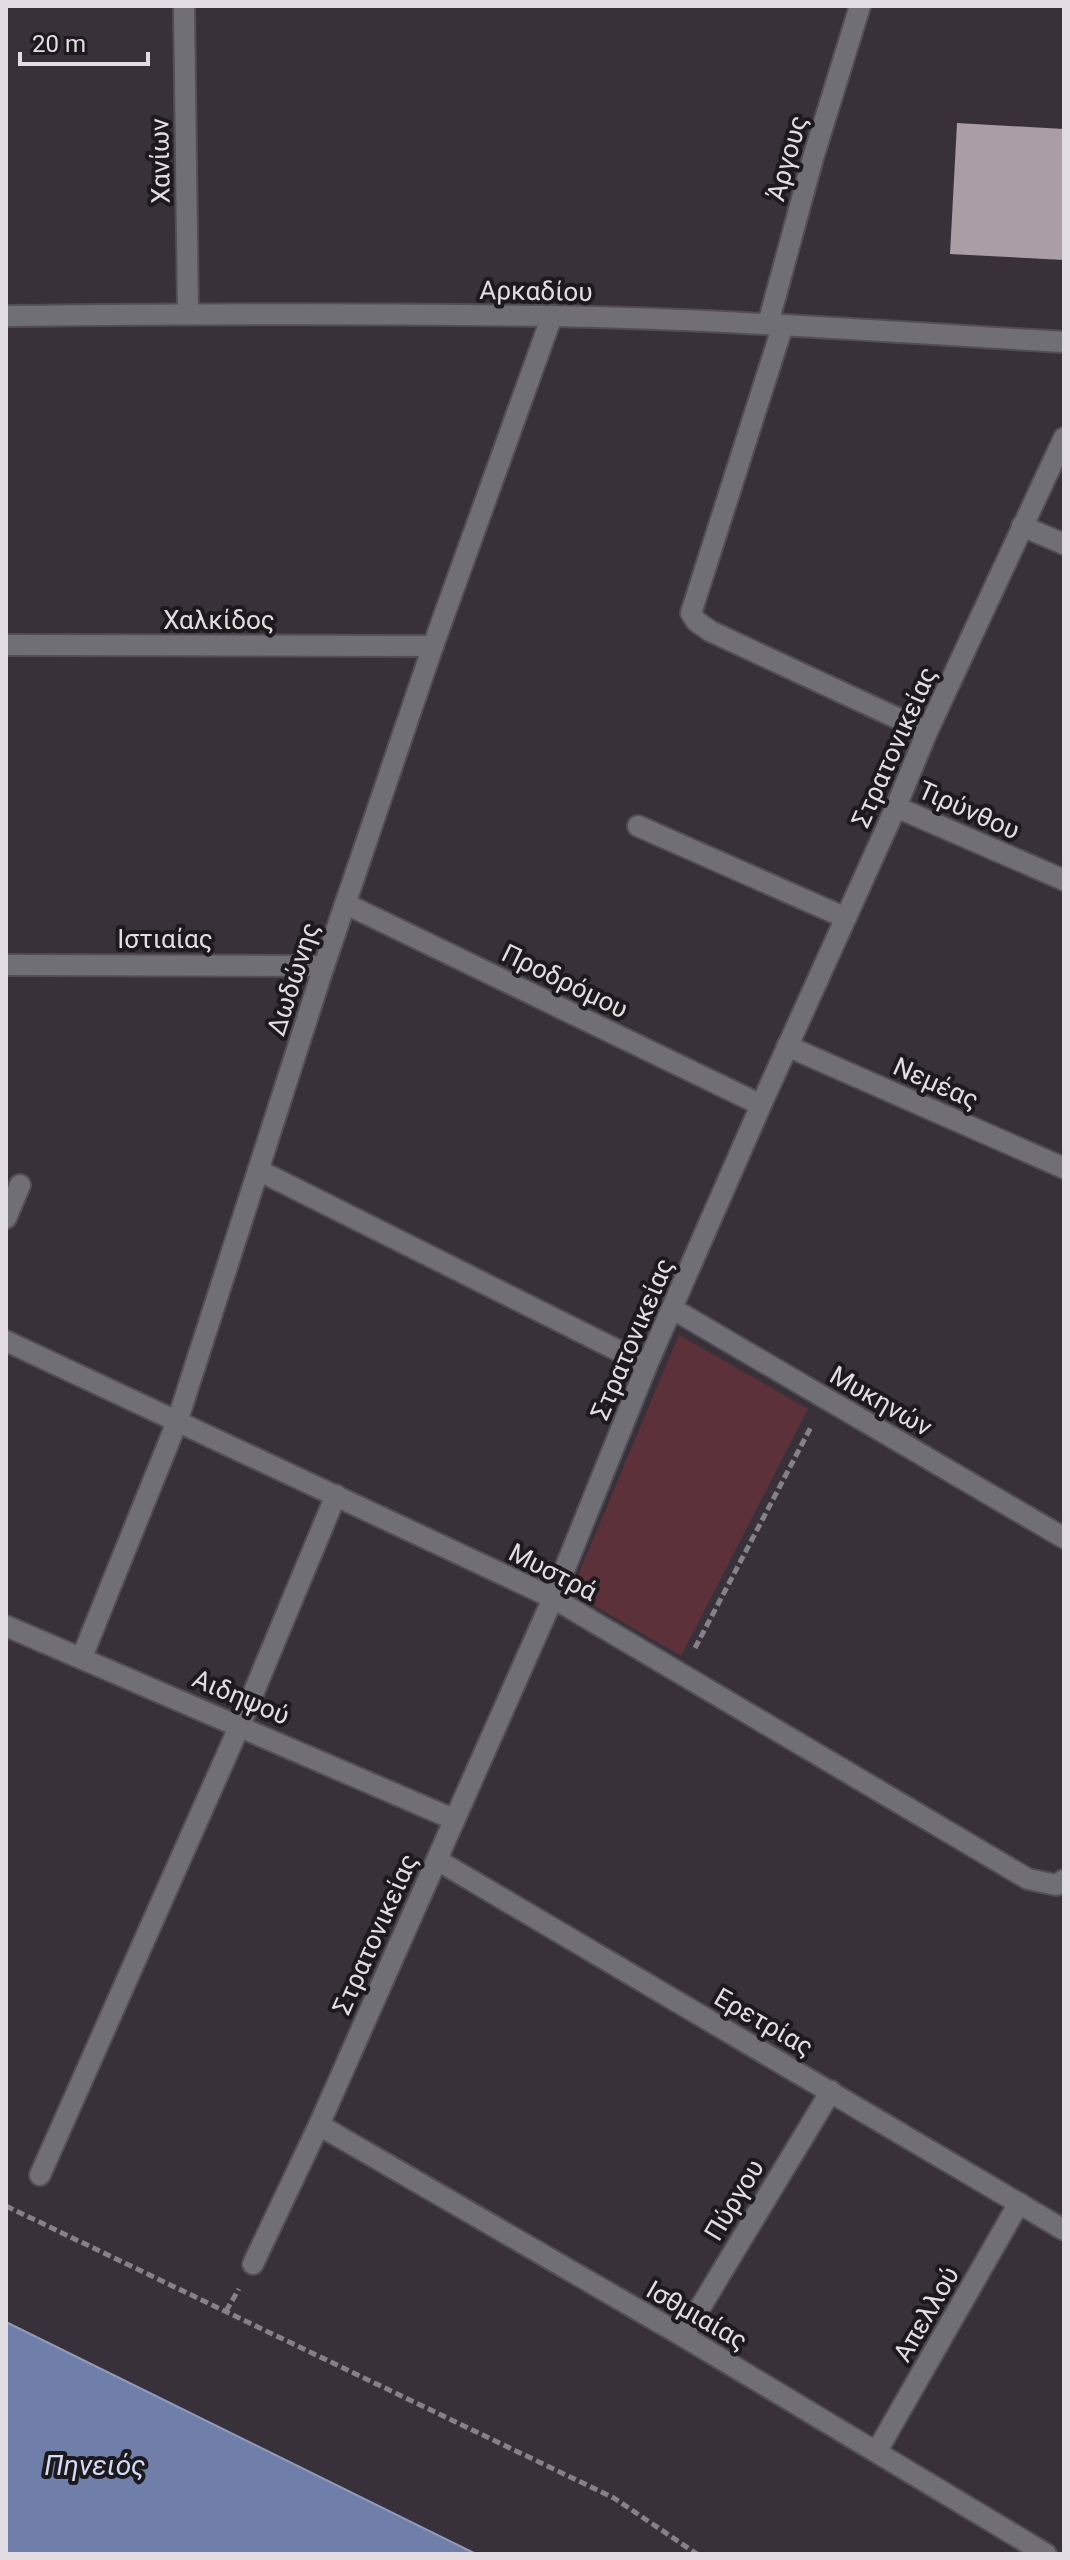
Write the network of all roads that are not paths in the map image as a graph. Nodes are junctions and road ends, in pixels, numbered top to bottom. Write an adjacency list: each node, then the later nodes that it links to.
1 (184, 6): 3 (street, Χανίων)
2 (860, 6): 6 (street, Άργους)
3 (188, 314): 4 (street, Αρκαδίου); 5 (street, Αρκαδίου)
4 (6, 316)
5 (552, 316): 6 (street, Αρκαδίου); 12 (street, Δωδώνης)
6 (775, 325): 7 (street, Αρκαδίου); 13 (street, Άργους)
7 (1064, 342)
8 (1064, 438): 9 (street, Στρατονικείας)
9 (1022, 526): 10 (street); 13 (street, Στρατονικείας)
10 (1064, 544)
11 (6, 645): 12 (street, Χαλκίδος)
12 (433, 646): 17 (street, Δωδώνης)
13 (927, 732): 14 (street, Στρατονικείας)
14 (896, 807): 16 (street, Τιρύνθου); 18 (street, Στρατονικείας)
15 (638, 826): 18 (street)
16 (1064, 880)
17 (346, 904): 20 (street, Δωδώνης); 22 (street, Προδρόμου)
18 (846, 918): 21 (street, Στρατονικείας)
19 (6, 965): 20 (street, Ιστιαίας)
20 (324, 966): 24 (street, Δωδώνης)
21 (787, 1046): 22 (street, Στρατονικείας); 23 (street, Νεμέας)
22 (761, 1105): 27 (street, Στρατονικείας)
23 (1064, 1168)
24 (258, 1170): 29 (street); 30 (street, Δωδώνης)
25 (20, 1185): 26 (street)
26 (6, 1218)
27 (673, 1309): 29 (street, Στρατονικείας); 32 (street, Μυκηνών)
28 (6, 1341): 30 (street, Μυστρά)
29 (647, 1365): 33 (street, Στρατονικείας)
30 (177, 1422): 31 (street, Μυστρά); 35 (street, Δωδώνης)
31 (336, 1495): 33 (street, Μυστρά); 36 (street)
32 (1064, 1538)
33 (553, 1598): 37 (street, Στρατονικείας); 39 (street, Μυστρά)
34 (6, 1626): 35 (street, Αιδηψού)
35 (82, 1657): 36 (street, Αιδηψού)
36 (240, 1725): 37 (street, Αιδηψού); 42 (street)
37 (453, 1819): 38 (street, Στρατονικείας)
38 (437, 1860): 40 (street, Ερετρίας); 41 (street, Στρατονικείας)
39 (1060, 1883)
40 (831, 2091): 43 (street, Ερετρίας); 46 (street, Πύργου)
41 (319, 2125): 45 (street, Στρατονικείας); 46 (street, Ισθμιαίας)
42 (40, 2175)
43 (1019, 2203): 44 (street, Ερετρίας); 47 (street, Απελλού)
44 (1064, 2230)
45 (253, 2264)
46 (683, 2336): 47 (street, Ισθμιαίας)
47 (877, 2451): 48 (street, Ισθμιαίας)
48 (1046, 2554)

